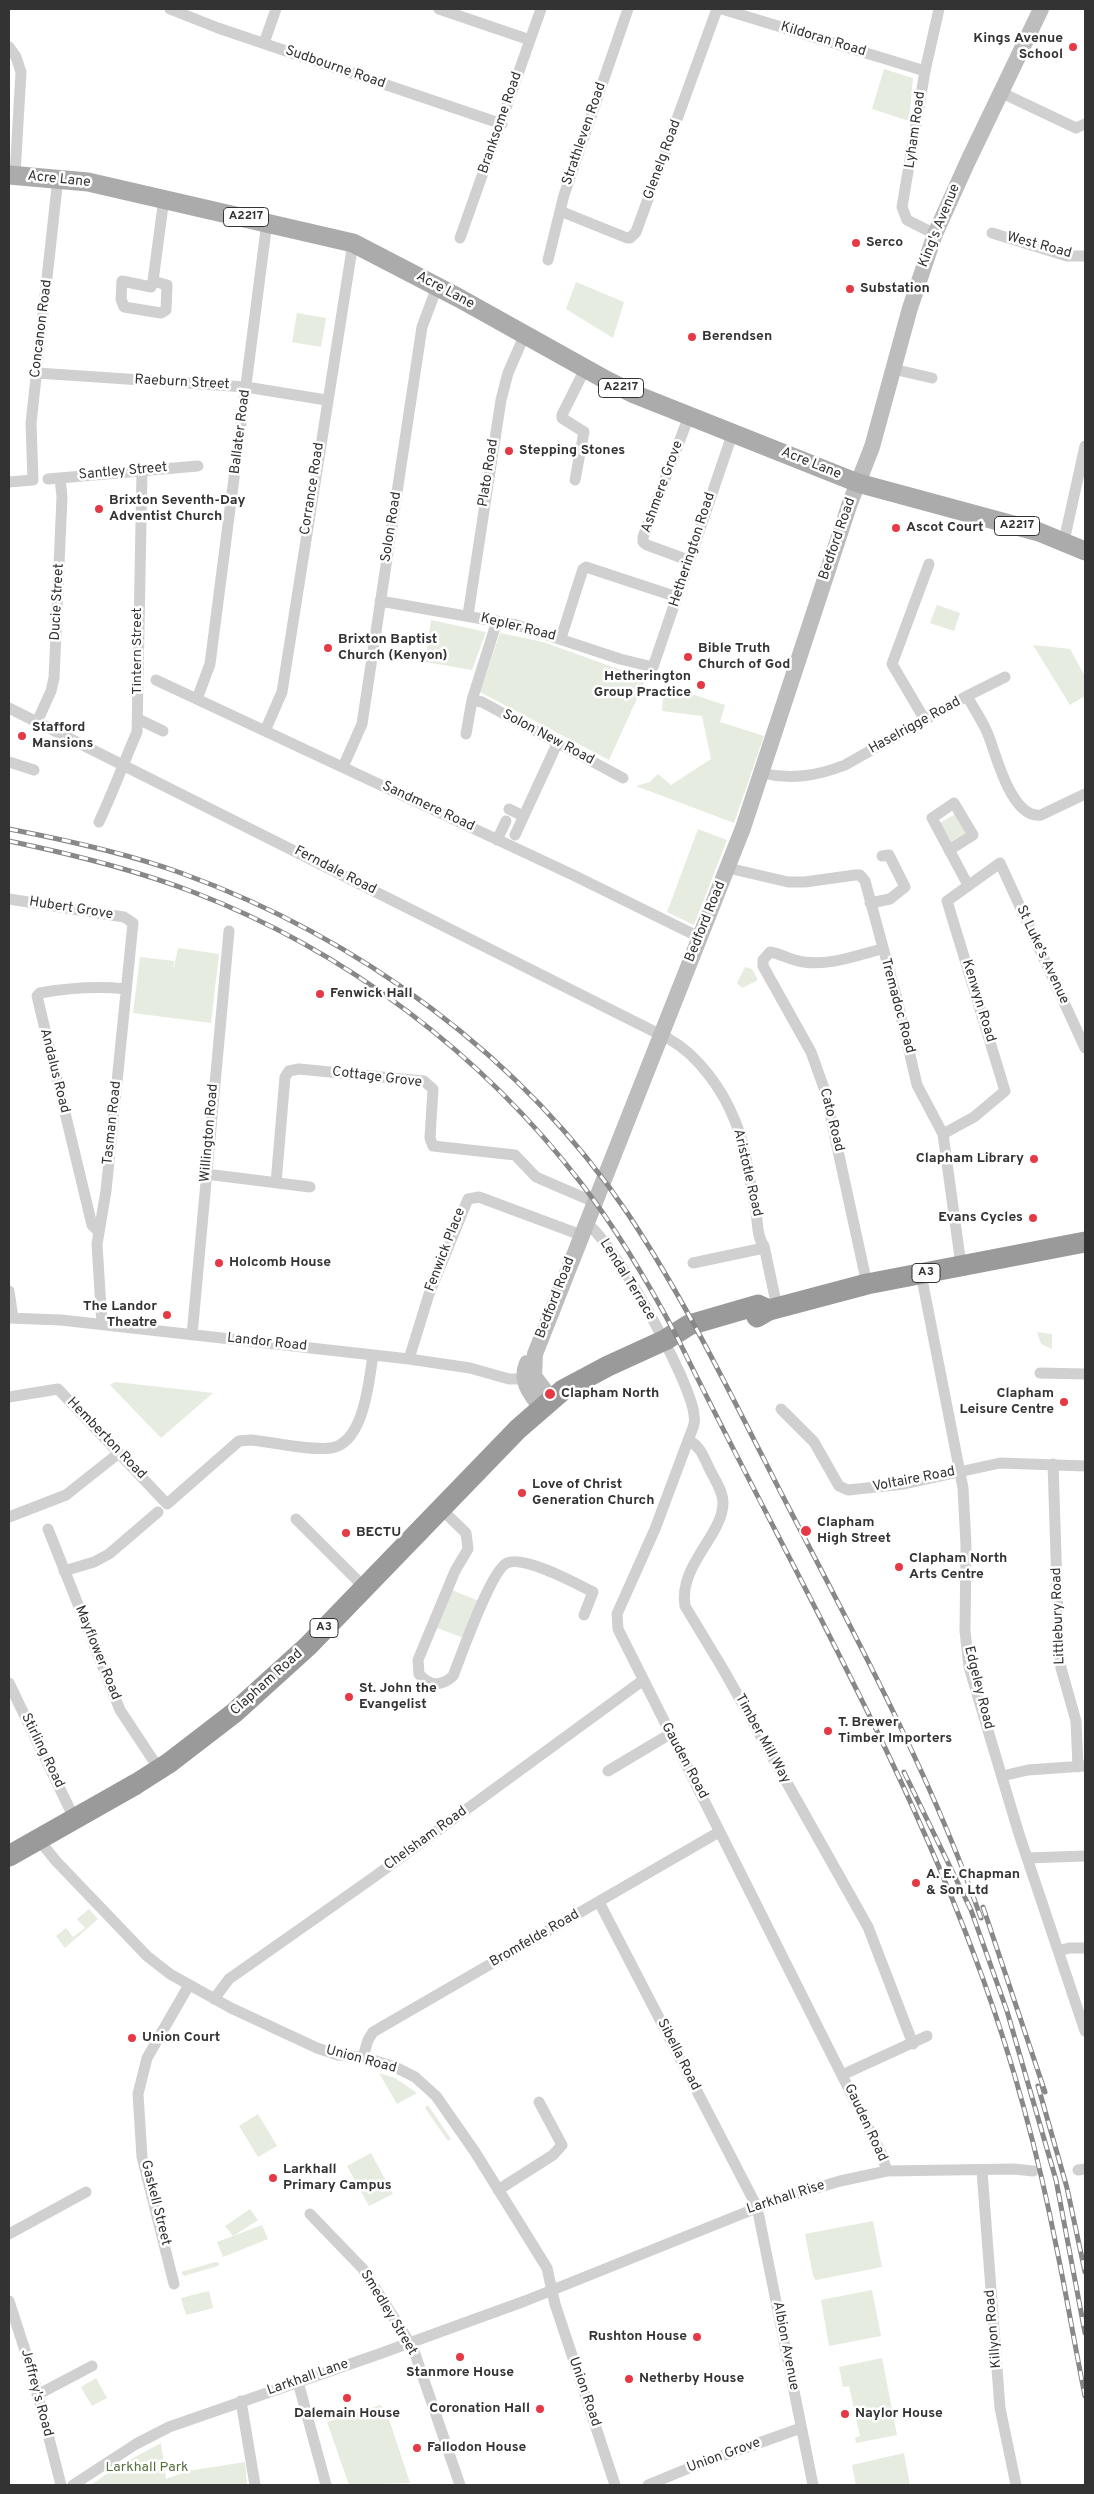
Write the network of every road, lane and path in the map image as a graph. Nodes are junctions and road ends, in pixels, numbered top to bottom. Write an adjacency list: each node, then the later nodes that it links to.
1 (170, 9): 11 (street, Sudbourne Road)
2 (276, 9): 11 (street)
3 (439, 9): 10 (street)
4 (541, 9): 10 (street, Branksome Road)
5 (628, 9): 20 (street, Strathleven Road)
6 (717, 9): 20 (street, Glenelg Road)
7 (722, 9): 13 (street, Kildoran Road)
8 (939, 9): 13 (street, Lyham Road)
9 (1041, 9): 14 (main road, King's Avenue)
10 (530, 40): 15 (street, Branksome Road)
11 (264, 44): 15 (street, Sudbourne Road)
12 (9, 46): 17 (street)
13 (925, 72): 23 (street, Lyham Road)
14 (1000, 92): 16 (street); 23 (main road, King's Avenue)
15 (502, 124): 24 (street, Branksome Road)
16 (1085, 124)
17 (12, 175): 18 (main road, Acre Lane / A2217)
18 (58, 178): 19 (main road, Acre Lane / A2217); 33 (street, Concanon Road)
19 (164, 198): 21 (main road, Acre Lane / A2217); 28 (street)
20 (560, 211): 27 (street, Strathleven Road)
21 (267, 222): 25 (main road, Acre Lane / A2217); 35 (street, Ballater Road)
22 (992, 233): 26 (street, West Road)
23 (935, 234): 32 (main road, King's Avenue)
24 (460, 238)
25 (353, 244): 29 (main road, Acre Lane / A2217); 36 (street, Corrance Road)
26 (1085, 256)
27 (548, 260)
28 (153, 281): 28 (street)
29 (438, 287): 30 (main road, Acre Lane / A2217); 52 (street, Solon Road)
30 (526, 334): 31 (main road, Acre Lane / A2217); 53 (street, Plato Road)
31 (585, 369): 37 (main road, Acre Lane / A2217); 44 (street)
32 (893, 369): 34 (street); 46 (main road, King's Avenue)
33 (37, 373): 35 (street, Raeburn Street); 45 (street, Concanon Road)
34 (932, 378)
35 (246, 387): 36 (street, Raeburn Street); 60 (street, Ballater Road)
36 (326, 400): 67 (street, Corrance Road)
37 (689, 416): 38 (main road, Acre Lane / A2217); 49 (street, Ashmere Grove)
38 (733, 432): 46 (main road, Acre Lane / A2217); 49 (street, Hetherington Road)
39 (1085, 446): 47 (street)
40 (198, 466): 41 (street, Santley Street)
41 (142, 471): 42 (street, Santley Street); 63 (street, Tintern Street)
42 (60, 478): 43 (street, Santley Street); 65 (street, Ducie Street)
43 (48, 479)
44 (575, 480)
45 (9, 482)
46 (858, 483): 47 (main road, A2217); 74 (main road, Bedford Road)
47 (1064, 541): 48 (main road, A2217)
48 (1085, 551)
49 (688, 560): 51 (street, Hetherington Road)
50 (929, 564): 64 (street)
51 (677, 597): 55 (street); 56 (street, Hetherington Road)
52 (380, 601): 53 (street, Kepler Road); 72 (street, Solon Road)
53 (468, 615): 54 (street, Kepler Road)
54 (497, 621): 55 (street, Kepler Road); 61 (street)
55 (561, 638): 56 (street, Kepler Road)
56 (653, 667)
57 (1005, 677): 59 (street)
58 (156, 680): 60 (street, Sandmere Road)
59 (967, 696): 64 (street, Haselrigge Road); 76 (street, Haselrigge Road)
60 (197, 699): 67 (street, Sandmere Road)
61 (472, 700): 68 (street); 69 (street, Solon New Road)
62 (9, 708): 65 (street, Ferndale Road)
63 (138, 719): 66 (street); 71 (street, Tintern Street)
64 (926, 720): 74 (street, Haselrigge Road)
65 (37, 722): 71 (street, Ferndale Road)
66 (163, 731)
67 (265, 731): 72 (street, Sandmere Road)
68 (466, 734)
69 (557, 744): 75 (street, Solon New Road); 77 (street)
70 (9, 762): 73 (street)
71 (124, 766): 78 (street, Tintern Street); 93 (street, Ferndale Road)
72 (343, 767): 80 (street, Sandmere Road)
73 (34, 770)
74 (761, 773): 84 (main road, Bedford Road)
75 (622, 778)
76 (1085, 794)
77 (523, 816): 79 (street); 80 (street)
78 (98, 822)
79 (515, 835)
80 (497, 840): 90 (street, Sandmere Road)
81 (949, 850): 85 (street)
82 (882, 856): 87 (street)
83 (1000, 863): 85 (street, Kenwyn Road); 94 (street, St Luke's Avenue)
84 (728, 868): 87 (street, Tremadoc Road); 90 (main road, Bedford Road)
85 (968, 885): 95 (street, Kenwyn Road)
86 (9, 899): 88 (street, Hubert Grove)
87 (870, 903): 91 (street, Tremadoc Road)
88 (133, 921): 92 (street, Tasman Road)
89 (229, 931): 96 (street, Willington Road)
90 (688, 932): 93 (main road, Bedford Road)
91 (882, 949): 95 (street, Tremadoc Road); 109 (street, Cato Road)
92 (126, 989): 99 (street, Andalus Road); 100 (street, Tasman Road)
93 (661, 1036): 101 (main road, Bedford Road); 105 (street, Aristotle Road)
94 (1085, 1048)
95 (943, 1134): 107 (street, Tremadoc Road)
96 (206, 1174): 97 (street); 114 (street, Willington Road)
97 (276, 1182): 98 (street); 101 (street, Cottage Grove)
98 (310, 1187)
99 (84, 1190): 100 (street); 103 (street, Andalus Road)
100 (106, 1191): 103 (street, Tasman Road)
101 (594, 1202): 102 (main road, Bedford Road)
102 (583, 1229): 115 (street, Lendal Terrace); 116 (main road, Bedford Road); 118 (street, Fenwick Place)
103 (99, 1232): 113 (street, Tasman Road)
104 (1085, 1242): 107 (highway, A3)
105 (764, 1248): 106 (street); 111 (street, Aristotle Road)
106 (693, 1263)
107 (961, 1265): 108 (highway, A3)
108 (921, 1274): 109 (highway, A3); 129 (street, Edgeley Road)
109 (867, 1284): 111 (highway, A3)
110 (9, 1291): 112 (street)
111 (772, 1309): 115 (highway, A3)
112 (11, 1318): 113 (street, Landor Road)
113 (102, 1324): 114 (street, Landor Road)
114 (192, 1335): 117 (street, Landor Road)
115 (664, 1340): 123 (highway, A3); 125 (street, Gauden Road)
116 (535, 1354): 121 (main road, Bedford Road); 123 (main road, Bedford Road)
117 (373, 1355): 118 (street, Landor Road); 130 (street)
118 (409, 1359): 121 (street, Landor Road)
119 (1040, 1373): 120 (street)
120 (1085, 1374)
121 (524, 1379): 123 (main road)
122 (9, 1397): 126 (street, Hemberton Road)
123 (546, 1404): 131 (highway, Clapham Road / A3)
124 (781, 1409): 129 (street, Voltaire Road)
125 (688, 1440): 138 (street, Gauden Road); 158 (street, Timber Mill Way)
126 (119, 1453): 130 (street, Hemberton Road); 132 (street)
127 (1053, 1464): 128 (street, Voltaire Road); 129 (street, Voltaire Road); 141 (street, Littlebury Road)
128 (1085, 1466)
129 (961, 1472): 144 (street, Edgeley Road)
130 (163, 1508): 135 (street)
131 (440, 1508): 136 (highway, Clapham Road / A3); 137 (street)
132 (10, 1512)
133 (296, 1519): 136 (street)
134 (48, 1529): 135 (street, Mayflower Road)
135 (64, 1572): 142 (street, Mayflower Road)
136 (364, 1587): 142 (highway, Clapham Road / A3)
137 (584, 1615)
138 (642, 1681): 140 (street, Gauden Road); 155 (street, Chelsham Road)
139 (9, 1683): 145 (street, Stirling Road)
140 (670, 1734): 143 (street); 146 (street, Gauden Road)
141 (1082, 1766): 144 (street)
142 (159, 1769): 145 (highway, Clapham Road / A3)
143 (608, 1771)
144 (1002, 1776): 150 (street, Edgeley Road)
145 (75, 1820): 147 (highway, Clapham Road / A3)
146 (719, 1832): 151 (street, Bromfelde Road); 160 (street, Gauden Road)
147 (39, 1840): 148 (highway, Clapham Road / A3); 154 (street, Union Road)
148 (9, 1856)
149 (1085, 1856): 150 (street)
150 (1028, 1858): 153 (street, Edgeley Road)
151 (599, 1902): 159 (street, Bromfelde Road); 167 (street, Sibella Road)
152 (1085, 1948): 153 (street)
153 (1059, 1951): 156 (street, Edgeley Road)
154 (189, 1985): 155 (street, Union Road); 170 (street, Gaskell Street)
155 (214, 1999): 159 (street, Union Road)
156 (1085, 2031)
157 (927, 2036): 158 (street)
158 (913, 2044): 160 (street)
159 (364, 2058): 165 (street, Union Road)
160 (842, 2075): 164 (street, Gauden Road)
161 (539, 2102): 165 (street)
162 (982, 2171): 163 (street, Larkhall Rise); 164 (street, Larkhall Rise); 187 (street, Killyon Road)
163 (1034, 2171)
164 (887, 2172): 167 (street, Larkhall Rise)
165 (498, 2190): 171 (street, Union Road)
166 (86, 2192): 169 (street)
167 (757, 2207): 171 (street, Larkhall Rise); 178 (street, Albion Avenue)
168 (310, 2214): 173 (street, Smedley Street)
169 (9, 2234)
170 (174, 2284)
171 (552, 2288): 173 (street, Larkhall Lane); 184 (street, Union Road)
172 (9, 2301): 176 (street, Jeffrey's Road)
173 (410, 2343): 175 (street, Larkhall Lane); 183 (street, Smedley Street)
174 (92, 2366): 176 (street)
175 (298, 2382): 177 (street, Larkhall Lane); 182 (street)
176 (37, 2395): 179 (street, Jeffrey's Road)
177 (241, 2401): 180 (street, Larkhall Lane); 181 (street)
178 (801, 2428): 185 (street, Union Grove); 186 (street, Albion Avenue)
179 (61, 2485)
180 (73, 2485)
181 (254, 2485)
182 (326, 2485)
183 (460, 2485)
184 (615, 2485)
185 (648, 2485)
186 (813, 2485)
187 (1016, 2485)

